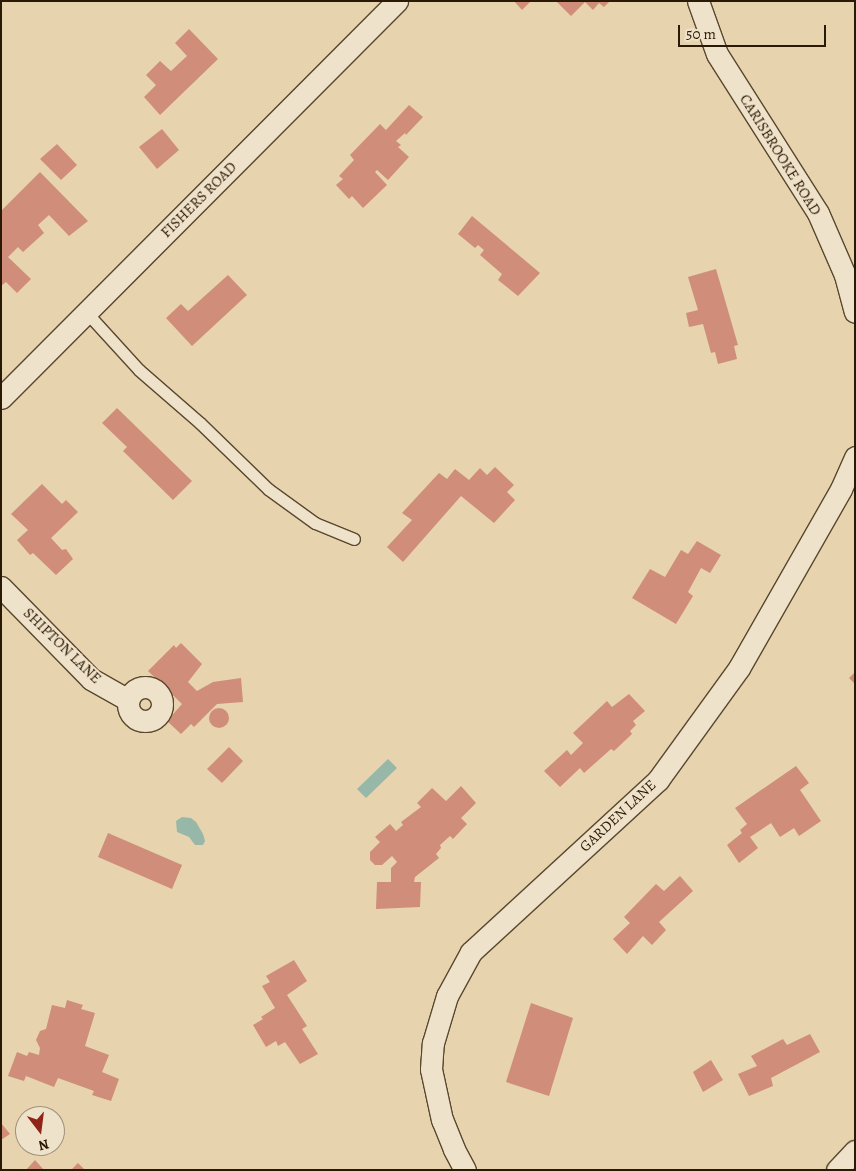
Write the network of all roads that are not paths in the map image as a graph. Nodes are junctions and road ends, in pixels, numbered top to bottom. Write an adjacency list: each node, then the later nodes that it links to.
1 (397, 1): 4 (street, FISHERS ROAD)
2 (698, 1): 3 (street, CARISBROOKE ROAD)
3 (855, 312)
4 (87, 314): 5 (street, FISHERS ROAD); 7 (lane)
5 (3, 393)
6 (855, 457): 11 (street, GARDEN LANE)
7 (354, 539)
8 (1, 586): 9 (street, SHIPTON LANE)
9 (128, 700)
10 (855, 1151): 12 (street)
11 (465, 1170)
12 (837, 1170)

